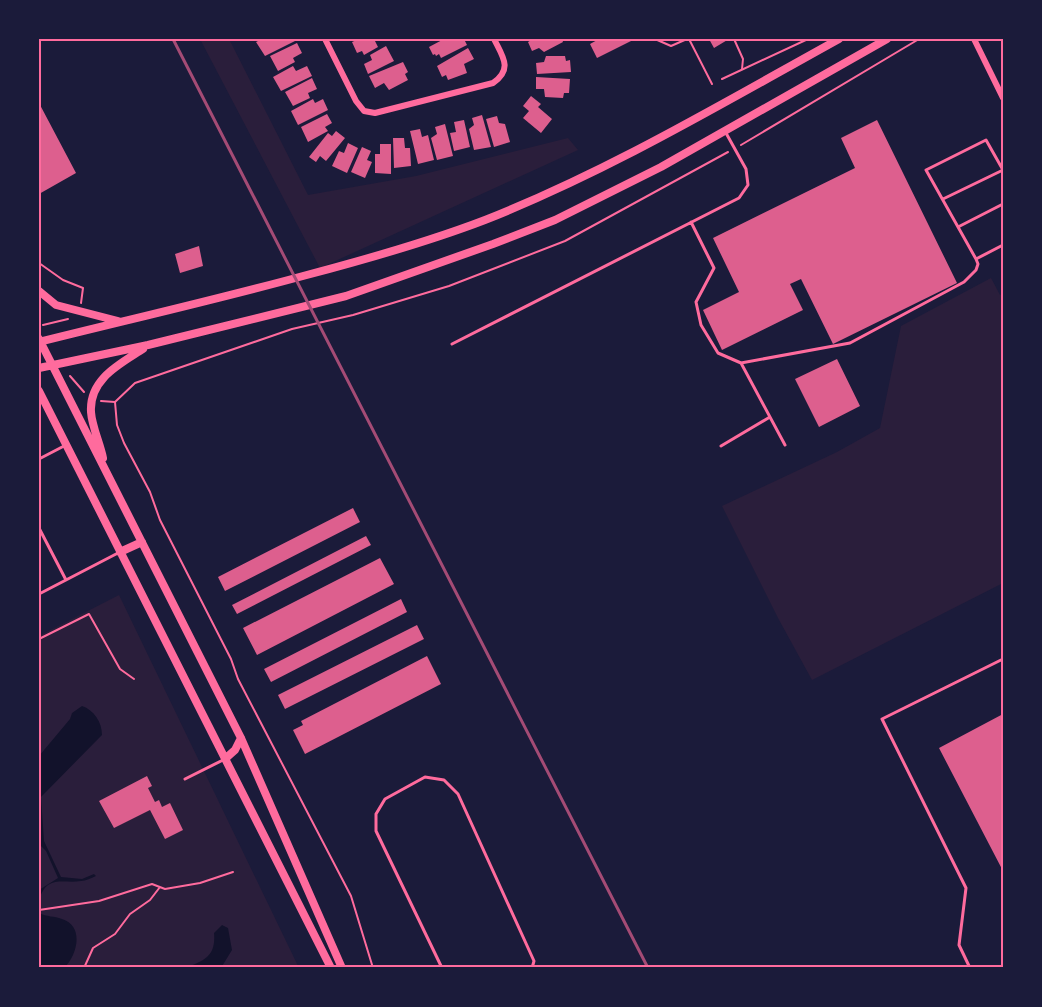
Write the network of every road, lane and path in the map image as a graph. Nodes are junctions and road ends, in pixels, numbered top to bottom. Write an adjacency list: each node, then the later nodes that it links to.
1 (325, 39): 2 (street)
2 (494, 39)
3 (655, 39): 4 (path)
4 (688, 39): 12 (path)
5 (734, 39): 10 (path)
6 (808, 39): 11 (path)
7 (839, 39): 25 (main road)
8 (887, 39): 14 (main road)
9 (974, 39): 13 (street)
10 (742, 69)
11 (722, 79)
12 (712, 84)
13 (1003, 98)
14 (725, 131): 18 (lane); 28 (main road)
15 (1003, 170): 16 (lane); 16 (lane)
16 (943, 199): 19 (lane)
17 (1003, 204): 19 (lane)
18 (691, 222): 27 (lane); 29 (lane)
19 (958, 227): 21 (lane)
20 (1003, 245): 21 (lane)
21 (976, 259): 29 (lane)
22 (39, 263): 23 (path)
23 (83, 288)
24 (39, 291): 25 (main road)
25 (121, 322): 26 (main road)
26 (39, 341): 30 (main road)
27 (452, 344)
28 (148, 345): 30 (main road); 39 (main road)
29 (741, 363): 34 (lane)
30 (52, 365): 31 (main road); 39 (main road)
31 (39, 368)
32 (39, 391): 35 (main road)
33 (106, 401): 57 (path)
34 (770, 417): 36 (lane); 37 (lane)
35 (66, 445): 38 (lane); 42 (main road)
36 (785, 445)
37 (721, 446)
38 (39, 459)
39 (106, 470): 41 (main road)
40 (39, 528): 43 (lane)
41 (142, 542): 42 (main road); 48 (main road)
42 (120, 552): 43 (lane); 49 (main road)
43 (66, 580): 44 (lane)
44 (39, 594)
45 (39, 639): 47 (path)
46 (1003, 659): 60 (lane)
47 (135, 679)
48 (241, 738): 49 (main road); 56 (main road)
49 (226, 758): 50 (lane); 55 (main road)
50 (185, 779)
51 (233, 872): 52 (path)
52 (160, 887): 53 (path); 54 (path)
53 (39, 910)
54 (84, 968)
55 (331, 968)
56 (342, 968)
57 (373, 968)
58 (442, 968): 59 (lane)
59 (532, 968)
60 (970, 968)

